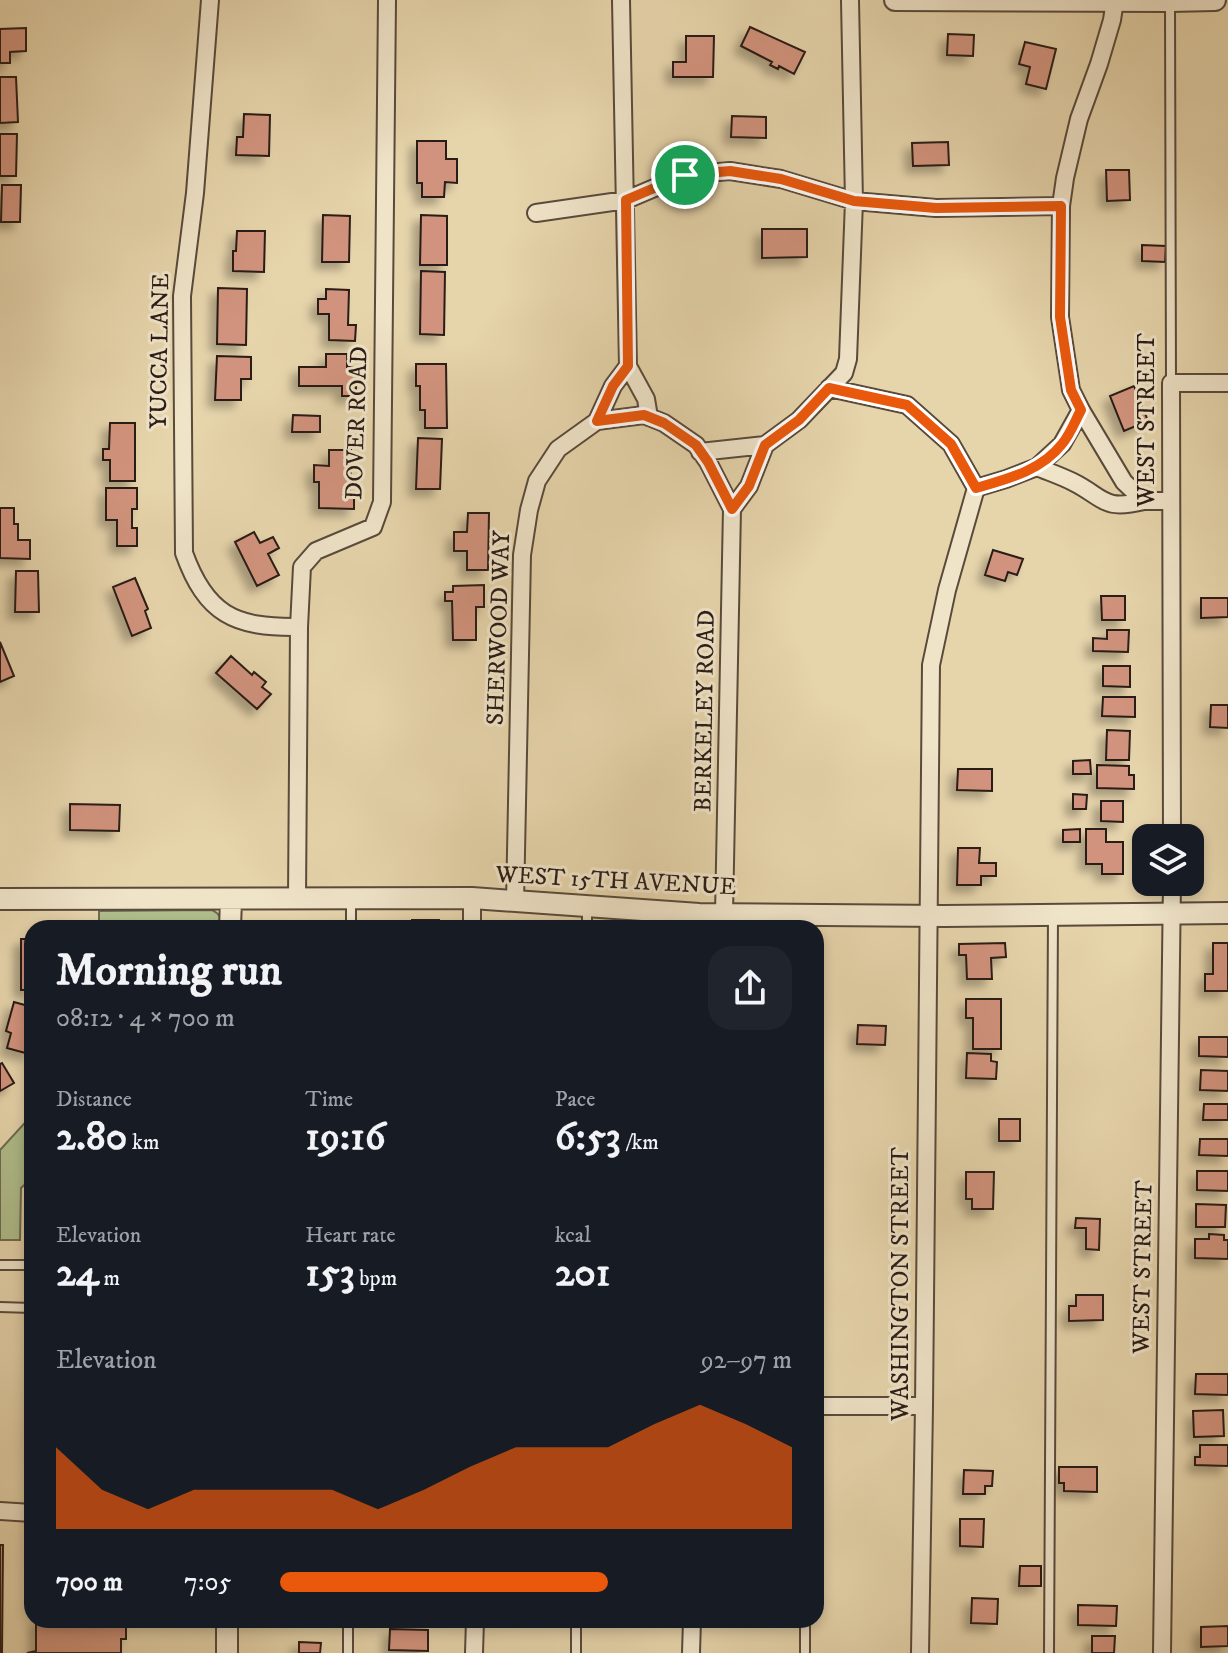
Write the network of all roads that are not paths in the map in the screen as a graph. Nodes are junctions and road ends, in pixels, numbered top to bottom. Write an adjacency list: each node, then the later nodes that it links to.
1 (210, 0): 27 (street, YUCCA LANE)
2 (387, 0): 27 (street, DOVER ROAD)
3 (621, 0): 9 (street)
4 (850, 0): 10 (street)
5 (895, 0): 7 (street)
6 (1215, 0): 8 (street)
7 (1115, 1): 8 (street); 11 (street)
8 (1170, 1): 14 (lane, WEST STREET)
9 (626, 200): 10 (street); 12 (street); 13 (street)
10 (854, 201): 11 (street); 16 (street)
11 (1061, 206): 17 (street)
12 (536, 213)
13 (628, 366): 18 (street); 19 (street)
14 (1171, 383): 15 (street); 25 (street, WEST STREET)
15 (1228, 383)
16 (829, 388): 20 (street); 23 (street)
17 (1081, 410): 22 (street); 24 (street)
18 (649, 417): 19 (street, SHERWOOD WAY); 21 (street)
19 (597, 421): 35 (street, SHERWOOD WAY)
20 (765, 445): 21 (street); 26 (street)
21 (700, 452): 26 (street)
22 (1037, 467): 23 (street); 24 (street)
23 (976, 488): 41 (street, WASHINGTON STREET)
24 (1144, 501): 25 (street)
25 (1171, 501): 28 (street, WEST STREET)
26 (732, 509): 39 (street, BERKELEY ROAD)
27 (299, 627): 33 (street, DOVER ROAD)
28 (1172, 824)
29 (1172, 896): 37 (street, WEST STREET)
30 (472, 898): 34 (street, WEST 15TH AVENUE); 35 (street, WEST 15TH AVENUE); 44 (street)
31 (0, 899): 32 (street, WEST 15TH AVENUE)
32 (231, 899): 33 (street, WEST 15TH AVENUE); 42 (street)
33 (297, 899): 34 (street, WEST 15TH AVENUE)
34 (351, 899): 43 (lane)
35 (515, 902): 36 (street, WEST 15TH AVENUE)
36 (587, 907): 45 (lane); 46 (street, WEST 15TH AVENUE)
37 (1172, 913): 38 (street, WEST 15TH AVENUE); 40 (street, WEST 15TH AVENUE); 72 (street, WEST STREET)
38 (1228, 913)
39 (724, 914): 47 (street, WEST 15TH AVENUE); 48 (street, WEST 15TH AVENUE)
40 (1053, 915): 41 (street, WEST 15TH AVENUE); 71 (lane)
41 (928, 916): 49 (street, WEST 15TH AVENUE); 55 (street, WASHINGTON STREET)
42 (230, 920)
43 (351, 920)
44 (472, 920)
45 (587, 920)
46 (691, 920)
47 (703, 920)
48 (792, 920)
49 (824, 921)
50 (0, 1265): 51 (lane)
51 (24, 1265)
52 (0, 1307): 53 (lane)
53 (24, 1308)
54 (824, 1406): 55 (street)
55 (924, 1406): 70 (street, WASHINGTON STREET)
56 (0, 1511): 57 (street)
57 (24, 1512)
58 (227, 1628): 64 (street)
59 (348, 1628): 65 (lane)
60 (475, 1628): 66 (street)
61 (576, 1628): 67 (lane)
62 (692, 1628): 68 (street)
63 (805, 1628): 69 (lane)
64 (227, 1653)
65 (348, 1653)
66 (474, 1653)
67 (576, 1653)
68 (691, 1653)
69 (805, 1653)
70 (920, 1653)
71 (1049, 1653)
72 (1162, 1653)

